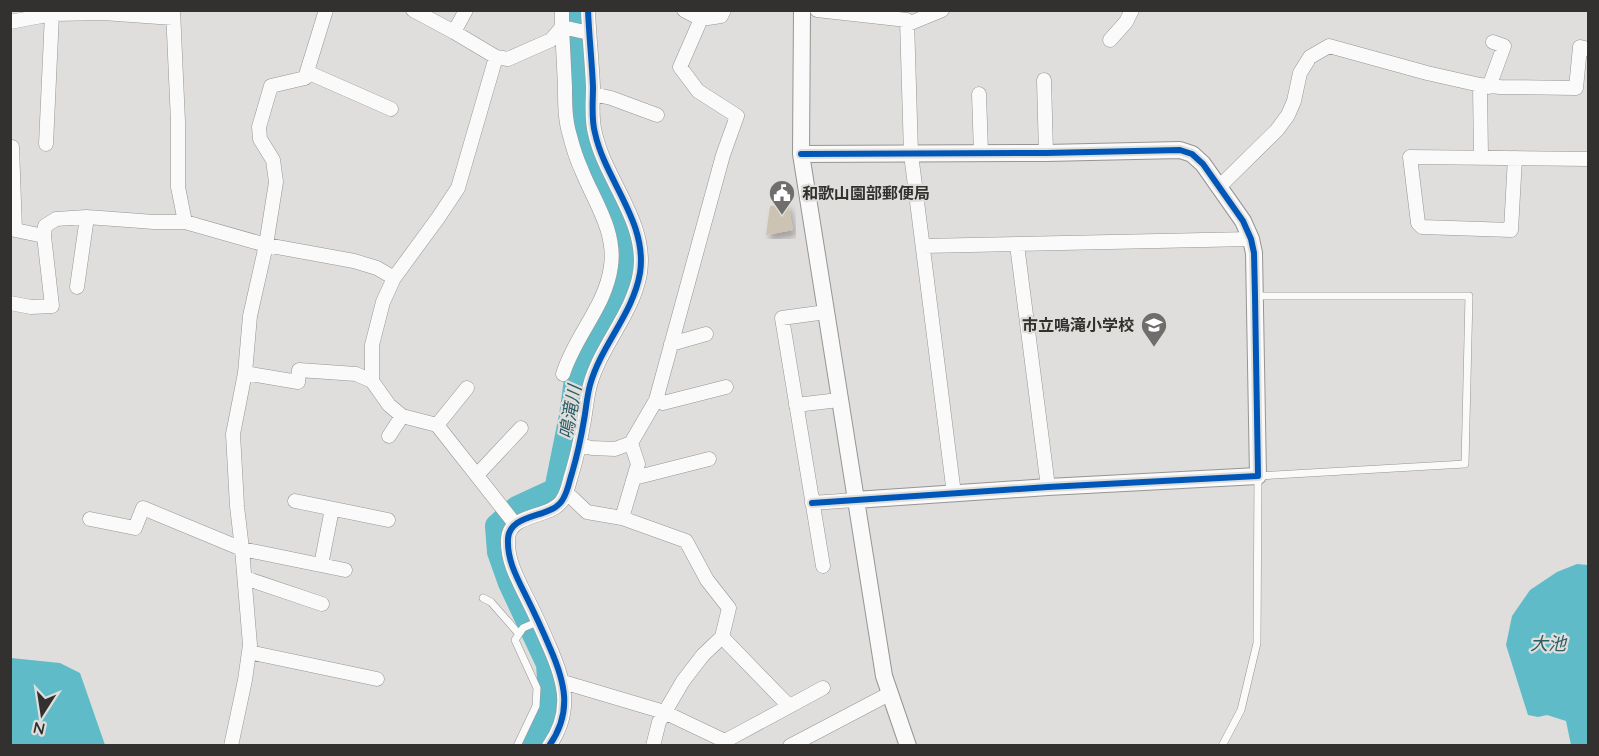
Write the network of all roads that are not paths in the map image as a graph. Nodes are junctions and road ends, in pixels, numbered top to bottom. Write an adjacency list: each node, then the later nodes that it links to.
1 (326, 10): 25 (street)
2 (413, 10): 19 (street)
3 (466, 10): 19 (street)
4 (562, 10): 18 (street)
5 (588, 10): 20 (street)
6 (684, 10): 15 (street)
7 (724, 10): 15 (street)
8 (802, 10): 37 (street)
9 (818, 10): 17 (street)
10 (942, 10): 17 (street)
11 (1132, 10): 21 (street)
12 (30, 14): 13 (street); 16 (street)
13 (52, 14): 14 (street); 33 (street)
14 (173, 14): 44 (street)
15 (701, 19): 56 (street)
16 (10, 22)
17 (908, 24): 38 (street)
18 (565, 28): 20 (street); 24 (street); 58 (street)
19 (454, 32): 24 (street)
20 (586, 32): 29 (street)
21 (1110, 40)
22 (1492, 42): 27 (street)
23 (1588, 49): 28 (street)
24 (496, 57): 50 (street)
25 (306, 72): 31 (street); 48 (street)
26 (1044, 80): 36 (street)
27 (1485, 86): 28 (street); 39 (street); 42 (street)
28 (1582, 88)
29 (593, 94): 32 (street); 70 (street)
30 (979, 94): 35 (street)
31 (391, 109)
32 (657, 116)
33 (46, 144)
34 (12, 147): 45 (street)
35 (981, 153): 36 (street); 38 (street)
36 (1046, 153): 42 (street)
37 (801, 154): 38 (street); 54 (street)
38 (911, 154): 49 (street)
39 (1481, 157): 40 (street); 40 (street)
40 (1515, 158): 41 (street)
41 (1588, 159)
42 (1219, 187): 46 (street)
43 (87, 217): 44 (street); 45 (street); 51 (street)
44 (185, 222): 48 (street)
45 (44, 236): 53 (street)
46 (1251, 239): 47 (street); 52 (street)
47 (1017, 244): 49 (street); 75 (street)
48 (266, 245): 50 (street); 57 (street)
49 (923, 246): 77 (street)
50 (394, 278): 59 (street)
51 (77, 287)
52 (1255, 296): 73 (street); 73 (lane)
53 (10, 303)
54 (826, 312): 63 (street); 64 (street)
55 (706, 334): 56 (street)
56 (671, 344): 62 (street)
57 (245, 373): 59 (street); 86 (street)
58 (564, 374)
59 (372, 381): 65 (street)
60 (726, 387): 62 (street)
61 (467, 388): 66 (street)
62 (656, 400): 69 (street)
63 (839, 400): 64 (street); 78 (street)
64 (796, 405): 80 (street)
65 (402, 416): 66 (street); 68 (street)
66 (437, 425): 72 (street)
67 (521, 428): 72 (street)
68 (389, 436)
69 (631, 443): 70 (street); 74 (street)
70 (579, 445): 76 (street)
71 (709, 459): 74 (street)
72 (477, 475): 82 (street)
73 (1257, 476): 75 (street); 109 (lane)
74 (634, 478): 83 (street)
75 (1048, 487): 77 (street)
76 (567, 494): 82 (street); 83 (street)
77 (954, 494): 78 (street)
78 (855, 500): 80 (street); 100 (street)
79 (295, 501): 81 (street)
80 (812, 503): 88 (street)
81 (332, 508): 85 (street); 87 (street)
82 (510, 517): 93 (street)
83 (622, 518): 95 (street)
84 (90, 519): 86 (street)
85 (388, 520)
86 (243, 549): 87 (street); 90 (street)
87 (321, 565): 89 (street)
88 (823, 566)
89 (345, 570)
90 (245, 578): 92 (street); 96 (street)
91 (483, 598): 94 (lane)
92 (322, 604)
93 (537, 622): 94 (lane); 98 (street)
94 (521, 631): 104 (lane)
95 (722, 637): 101 (street); 102 (street)
96 (249, 652): 97 (street); 103 (street)
97 (377, 679)
98 (563, 682): 102 (street); 105 (street)
99 (823, 688): 101 (street)
100 (889, 694): 107 (street); 108 (street)
101 (789, 706): 102 (street)
102 (664, 712): 106 (street)
103 (231, 746)
104 (517, 746)
105 (549, 746)
106 (653, 746)
107 (790, 746)
108 (908, 746)
109 (1222, 746)

